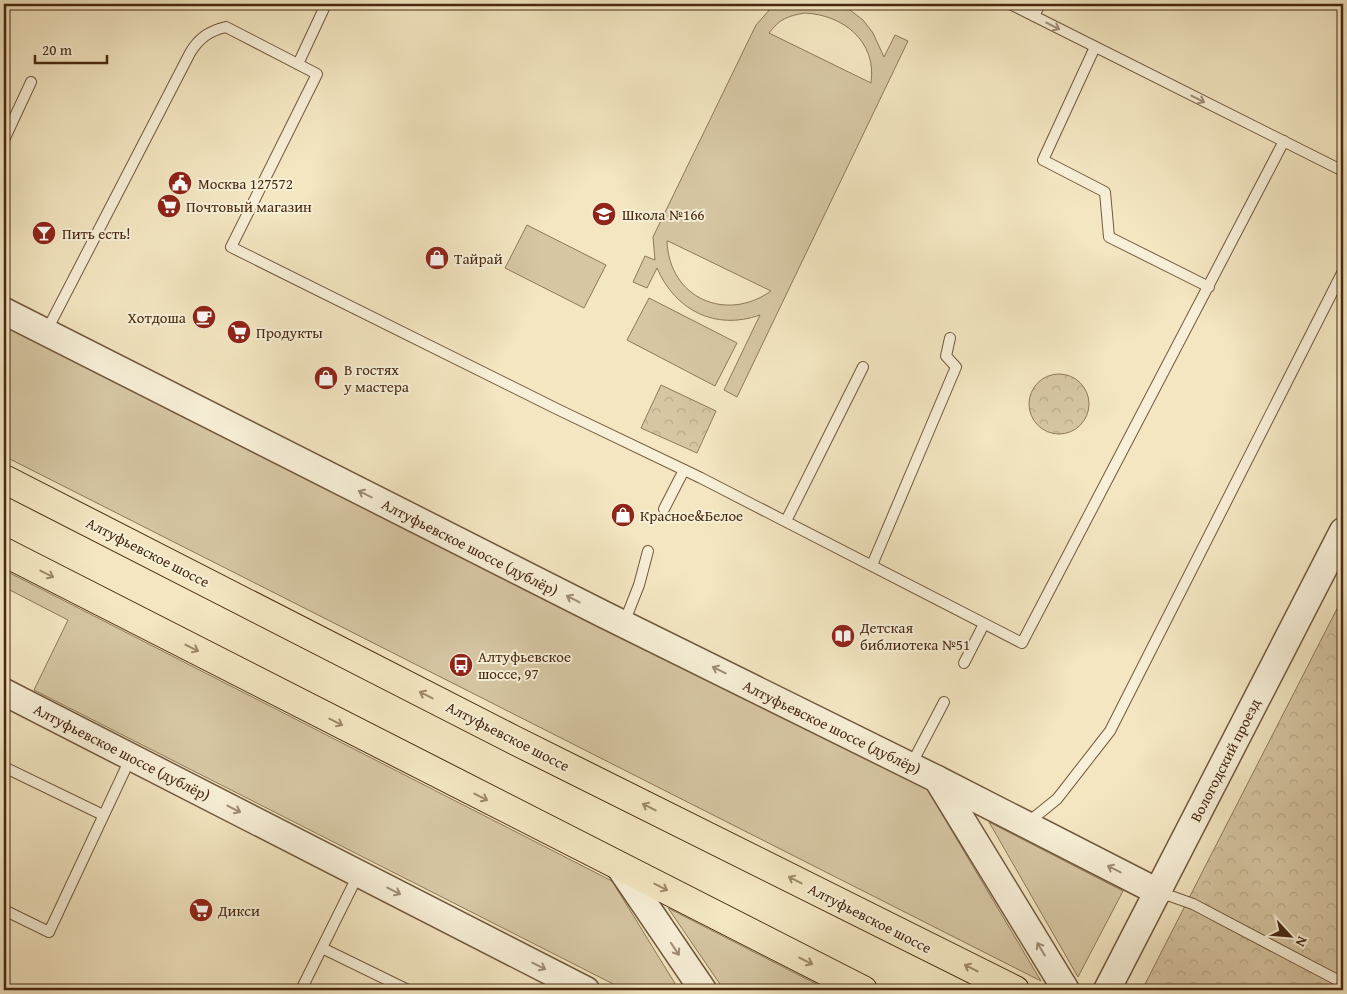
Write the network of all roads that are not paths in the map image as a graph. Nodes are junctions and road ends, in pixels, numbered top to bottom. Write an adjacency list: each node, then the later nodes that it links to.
1 (326, 4): 6 (lane)
2 (1010, 4): 4 (lane)
3 (1040, 4): 4 (lane)
4 (1034, 16): 5 (lane, one-way to 5)
5 (1095, 47): 9 (lane, one-way to 9); 12 (lane)
6 (298, 64): 14 (lane); 17 (lane)
7 (31, 82): 8 (lane)
8 (4, 140)
9 (1284, 141): 10 (lane); 12 (lane)
10 (1343, 171)
11 (1343, 271): 35 (lane)
12 (1209, 287): 26 (lane)
13 (4, 311): 14 (street, Алтуфьевское шоссе (дублёр))
14 (45, 333): 25 (street, Алтуфьевское шоссе (дублёр), one-way to 14)
15 (950, 338): 24 (lane)
16 (863, 367): 20 (lane)
17 (684, 470): 19 (lane); 20 (lane)
18 (4, 479): 47 (main road, Алтуфьевское шоссе, one-way to 18)
19 (664, 509)
20 (786, 521): 24 (lane)
21 (1343, 531): 38 (street, Вологодский проезд)
22 (648, 551): 25 (lane)
23 (4, 552): 36 (main road, one-way to 36)
24 (872, 565): 26 (lane)
25 (624, 624): 31 (street, Алтуфьевское шоссе (дублёр), one-way to 25)
26 (984, 624): 27 (lane)
27 (964, 662)
28 (4, 692): 30 (street, Алтуфьевское шоссе (дублёр))
29 (944, 702): 31 (lane)
30 (131, 757): 34 (lane); 37 (street, Алтуфьевское шоссе (дублёр), one-way to 37)
31 (911, 765): 33 (street, Алтуфьевское шоссе (дублёр))
32 (4, 766): 34 (lane)
33 (937, 779): 35 (street, Алтуфьевское шоссе (дублёр)); 48 (street, Алтуфьевское шоссе (дублёр), one-way to 33)
34 (104, 815): 39 (lane)
35 (1025, 824): 38 (street, Алтуфьевское шоссе (дублёр), one-way to 35)
36 (618, 865): 45 (street, one-way to 45); 46 (main road, one-way to 46)
37 (359, 873): 40 (lane); 42 (street, Алтуфьевское шоссе (дублёр), one-way to 42)
38 (1158, 892): 41 (lane); 49 (street, Вологодский проезд)
39 (4, 910)
40 (322, 948): 43 (lane); 44 (lane)
41 (1343, 983)
42 (578, 988)
43 (301, 990)
44 (408, 990)
45 (703, 990)
46 (864, 990)
47 (1015, 990)
48 (1066, 990)
49 (1107, 990)

